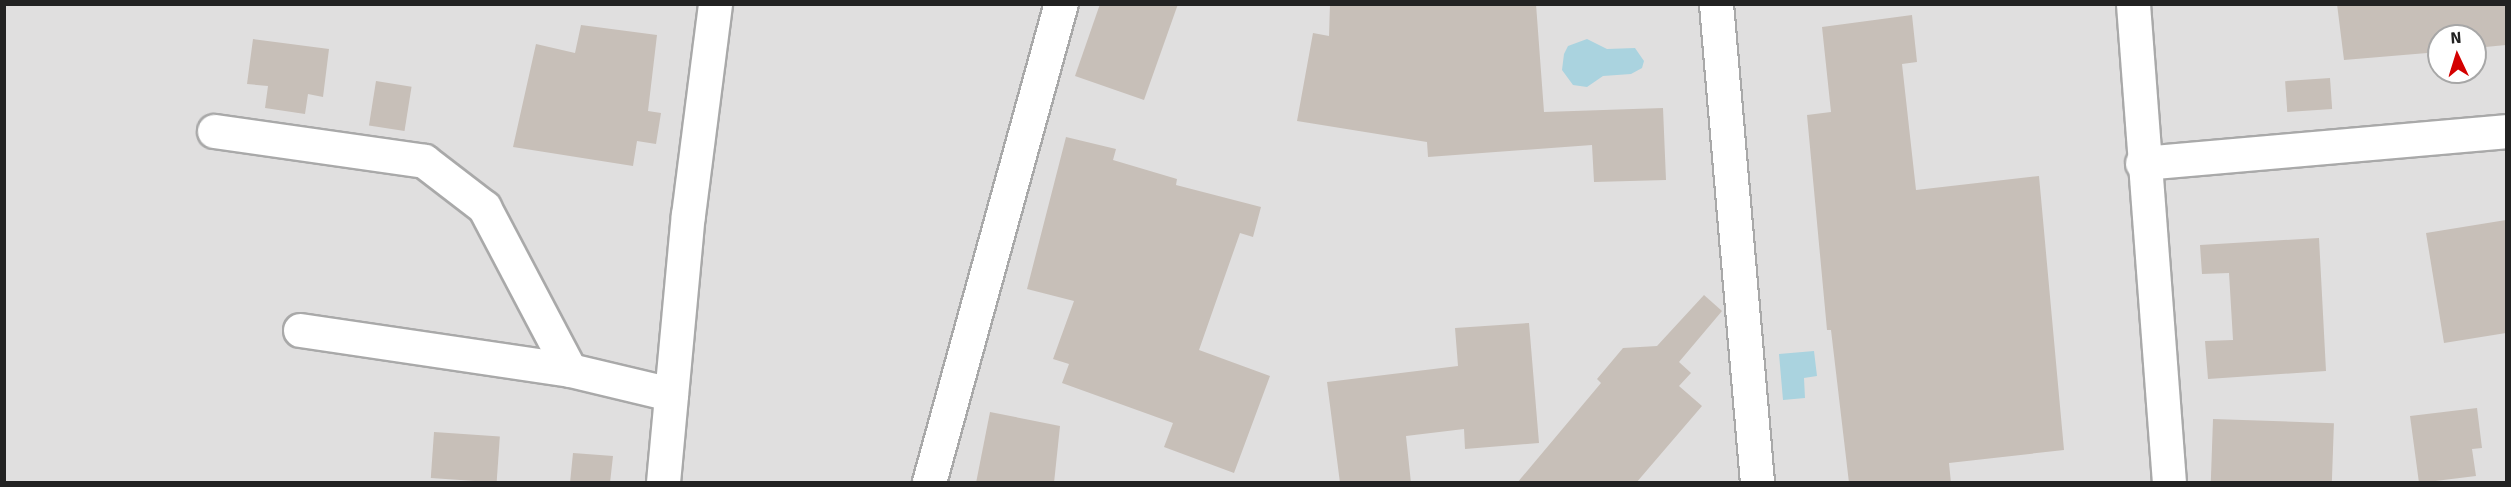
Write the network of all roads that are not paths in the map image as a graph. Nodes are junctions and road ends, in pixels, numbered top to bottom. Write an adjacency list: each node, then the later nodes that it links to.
1 (715, 4): 10 (street)
2 (1061, 4): 12 (street)
3 (1716, 4): 13 (street)
4 (2133, 4): 7 (street)
5 (214, 131): 9 (street)
6 (2506, 131): 7 (street)
7 (2142, 163): 14 (street)
8 (300, 330): 9 (street)
9 (570, 370): 10 (street)
10 (671, 394): 11 (street)
11 (663, 483)
12 (929, 483)
13 (1757, 483)
14 (2169, 483)

